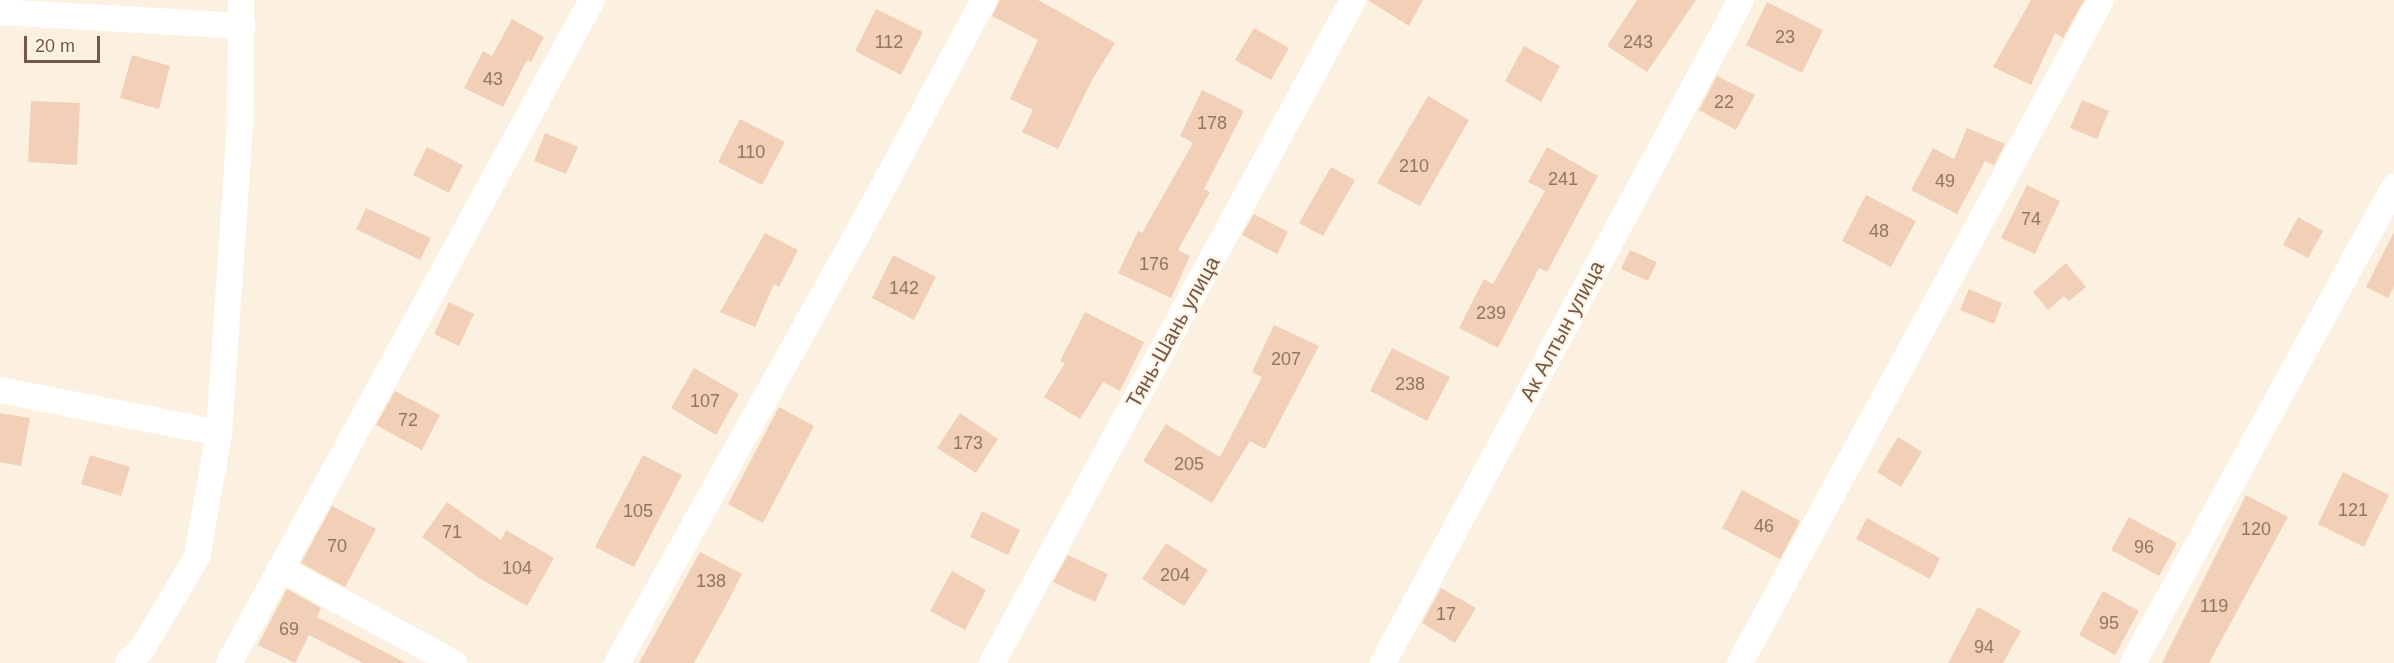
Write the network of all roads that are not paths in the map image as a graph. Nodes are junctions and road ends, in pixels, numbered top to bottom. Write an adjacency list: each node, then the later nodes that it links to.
1 (241, 0): 8 (street)
2 (592, 0): 12 (street)
3 (984, 0): 16 (street)
4 (1353, 0): 17 (street, Тянь-Шань улица)
5 (1741, 0): 18 (street, Ак Алтын улица)
6 (2101, 0): 19 (street)
7 (0, 12): 8 (street)
8 (243, 26): 11 (street)
9 (2394, 187): 20 (street)
10 (0, 390): 11 (street)
11 (219, 433): 13 (street)
12 (281, 569): 14 (street); 15 (street)
13 (128, 663)
14 (230, 663)
15 (454, 663)
16 (617, 663)
17 (992, 663)
18 (1383, 663)
19 (1740, 663)
20 (2133, 663)

